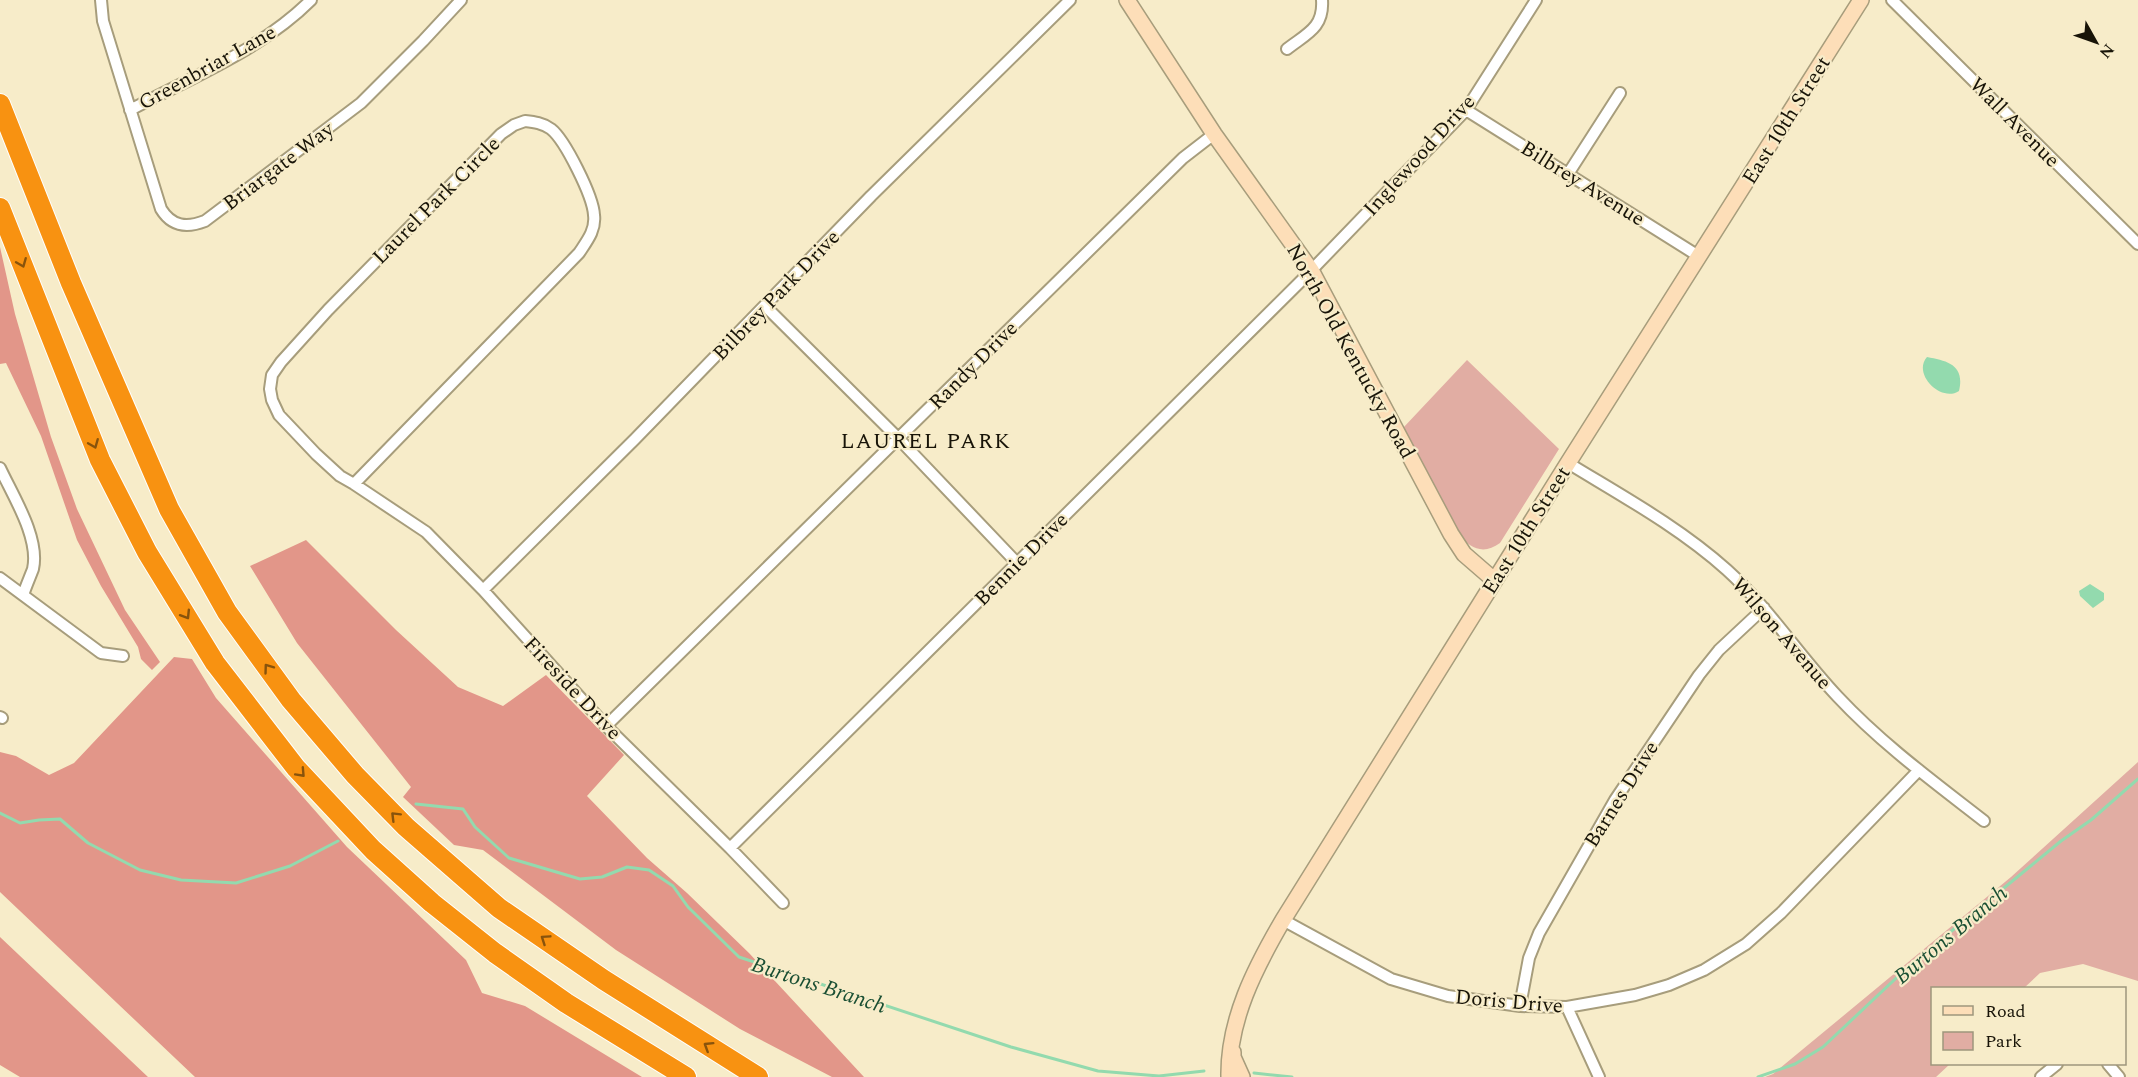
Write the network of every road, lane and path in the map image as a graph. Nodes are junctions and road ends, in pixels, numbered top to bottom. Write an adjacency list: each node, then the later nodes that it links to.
1 (101, 0): 13 (street, Briargate Way)
2 (311, 0): 13 (street, Greenbriar Lane)
3 (461, 0): 13 (street, Briargate Way)
4 (1070, 0): 21 (street, Bilbrey Park Drive)
5 (1127, 0): 15 (main road, North Old Kentucky Road)
6 (1322, 0): 10 (street)
7 (1536, 0): 14 (street, Inglewood Drive)
8 (1861, 0): 19 (main road, East 10th Street)
9 (1892, 0): 18 (street, Wall Avenue)
10 (1287, 49)
11 (1620, 93): 16 (street)
12 (0, 104): 44 (highway, one-way to 12)
13 (130, 110)
14 (1466, 110): 16 (street, Bilbrey Avenue); 20 (street, Inglewood Drive)
15 (1214, 134): 20 (main road, North Old Kentucky Road); 22 (street, Randy Drive)
16 (1568, 174): 19 (street, Bilbrey Avenue)
17 (0, 208): 45 (highway, one-way to 45)
18 (2138, 244)
19 (1700, 256): 23 (main road, East 10th Street)
20 (1311, 270): 26 (street, Bennie Drive); 28 (main road, North Old Kentucky Road)
21 (765, 306): 22 (street); 29 (street, Bilbrey Park Drive)
22 (899, 439): 26 (street); 33 (street, Randy Drive)
23 (1568, 463): 28 (main road, East 10th Street); 31 (street, Wilson Avenue)
24 (0, 468): 30 (street)
25 (354, 484): 25 (street, Laurel Park Circle); 29 (street, Fireside Drive)
26 (1017, 563): 36 (street, Bennie Drive)
27 (0, 578): 30 (street)
28 (1494, 580): 38 (main road, East 10th Street)
29 (483, 590): 33 (street, Fireside Drive)
30 (23, 595): 32 (street)
31 (1764, 608): 34 (street, Wilson Avenue); 39 (street, Barnes Drive)
32 (123, 656)
33 (606, 726): 36 (street, Fireside Drive)
34 (1919, 770): 35 (street, Wilson Avenue); 40 (street, Doris Drive)
35 (1984, 821)
36 (730, 848): 37 (street, Fireside Drive)
37 (783, 903)
38 (1283, 920): 39 (street, Doris Drive); 41 (main road, East 10th Street)
39 (1520, 1006): 40 (street, Doris Drive)
40 (1567, 1007): 48 (street)
41 (1232, 1041): 46 (main road, East 10th Street); 47 (main road)
42 (2056, 1065): 49 (street)
43 (2109, 1065): 50 (street)
44 (757, 1076)
45 (686, 1077)
46 (1229, 1077)
47 (1242, 1077)
48 (1599, 1077)
49 (2041, 1077)
50 (2119, 1077)

